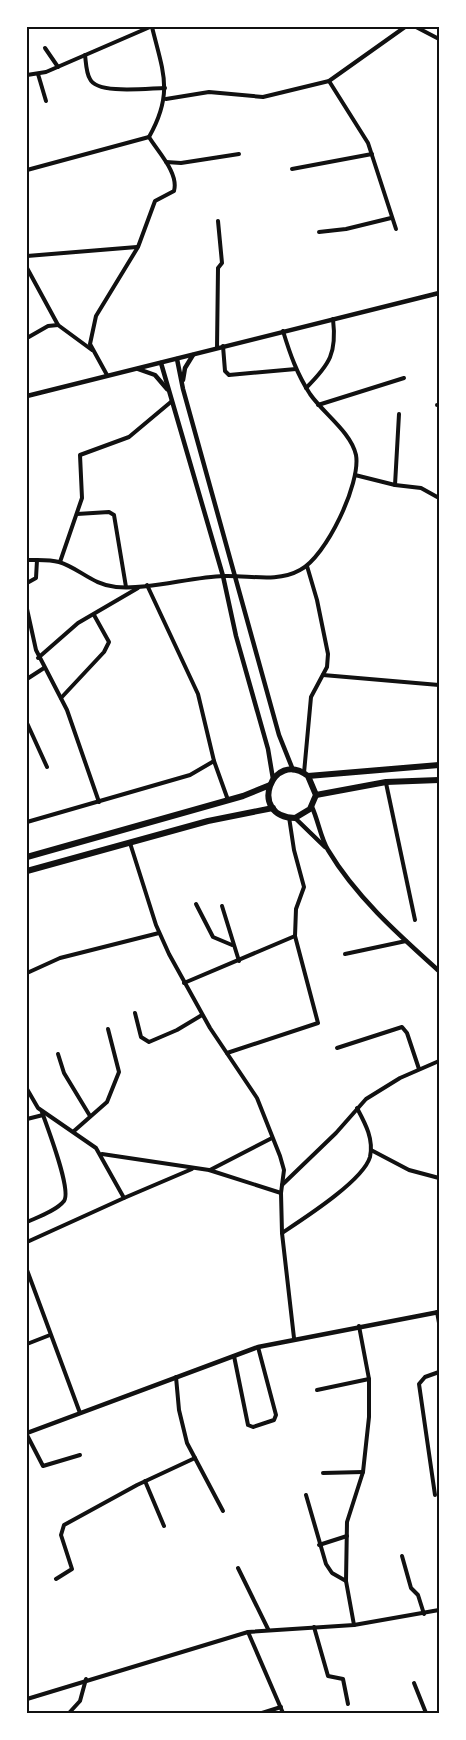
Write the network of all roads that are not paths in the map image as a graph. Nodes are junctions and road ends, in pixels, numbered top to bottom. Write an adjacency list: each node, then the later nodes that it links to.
1 (151, 27): 4 (street); 12 (street)
2 (405, 27): 11 (street)
3 (416, 27): 5 (street)
4 (145, 29): 7 (street)
5 (439, 39)
6 (45, 48): 8 (street)
7 (85, 55): 8 (street); 12 (street)
8 (58, 67): 9 (street)
9 (38, 74): 10 (street); 14 (street)
10 (27, 75)
11 (329, 81): 13 (street); 17 (street)
12 (165, 88): 13 (street)
13 (166, 99): 15 (street)
14 (46, 101)
15 (149, 137): 18 (street); 20 (street)
16 (239, 154): 18 (street)
17 (372, 154): 19 (street); 21 (street)
18 (166, 162): 25 (street)
19 (291, 169)
20 (27, 170)
21 (391, 218): 23 (street); 24 (street)
22 (218, 221): 33 (street)
23 (396, 230)
24 (319, 232)
25 (138, 247): 26 (street); 34 (street)
26 (27, 256)
27 (27, 268): 30 (street)
28 (439, 293): 29 (street)
29 (333, 319): 31 (street); 42 (street)
30 (58, 325): 32 (street); 34 (street)
31 (284, 332): 33 (street); 39 (street)
32 (27, 338)
33 (220, 347): 35 (street); 39 (street)
34 (93, 350): 40 (street)
35 (194, 355): 36 (street); 43 (street)
36 (177, 359): 37 (street); 43 (street)
37 (162, 363): 38 (street); 44 (street)
38 (135, 369): 40 (street); 44 (street)
39 (296, 369): 42 (street)
40 (107, 375): 45 (street)
41 (404, 378): 47 (street)
42 (306, 388): 47 (street)
43 (183, 389): 58 (street)
44 (170, 392): 46 (street)
45 (27, 396)
46 (172, 401): 52 (street); 57 (street)
47 (318, 405): 49 (street)
48 (399, 414): 50 (street)
49 (355, 475): 50 (street); 56 (street)
50 (395, 485): 51 (street)
51 (439, 498)
52 (77, 514): 55 (street); 61 (street)
53 (27, 560): 54 (street)
54 (37, 560): 55 (street); 59 (street)
55 (60, 562): 61 (street)
56 (307, 566): 58 (street); 66 (street)
57 (223, 576): 58 (street); 60 (street); 77 (street)
58 (237, 577): 74 (street)
59 (27, 583)
60 (145, 585): 61 (street); 63 (street); 71 (street)
61 (126, 587)
62 (27, 609): 64 (street)
63 (94, 615): 64 (street); 69 (street)
64 (38, 658): 65 (street)
65 (44, 668): 67 (street); 69 (street)
66 (323, 675): 68 (street); 75 (street)
67 (27, 679)
68 (439, 685)
69 (61, 698): 81 (street)
70 (27, 723): 73 (street)
71 (214, 760): 80 (street); 81 (street)
72 (439, 765): 75 (main road)
73 (47, 767)
74 (293, 770): 75 (main road); 77 (main road)
75 (306, 775): 79 (main road)
76 (439, 780): 78 (main road)
77 (271, 782): 80 (main road); 83 (main road)
78 (386, 782): 79 (main road); 92 (street)
79 (316, 795): 82 (main road)
80 (228, 800): 88 (main road)
81 (99, 802): 85 (street)
82 (312, 807): 84 (main road); 87 (street)
83 (273, 808): 84 (main road); 86 (main road)
84 (292, 818): 87 (street); 94 (street)
85 (27, 822)
86 (130, 842): 89 (main road); 93 (street)
87 (326, 848): 95 (street)
88 (27, 857)
89 (27, 872)
90 (196, 904): 96 (street)
91 (222, 906): 96 (street)
92 (415, 920)
93 (159, 933): 100 (street); 101 (street)
94 (295, 936): 98 (street); 106 (street)
95 (406, 941): 97 (street); 99 (street)
96 (232, 945): 98 (street)
97 (345, 954)
98 (239, 961): 101 (street)
99 (439, 970)
100 (27, 973)
101 (184, 983): 103 (street)
102 (135, 1013): 103 (street)
103 (202, 1016): 106 (street)
104 (108, 1029): 113 (street)
105 (337, 1048): 109 (street)
106 (227, 1053): 116 (street)
107 (58, 1054): 113 (street)
108 (439, 1060): 109 (street)
109 (419, 1069): 111 (street)
110 (27, 1089): 112 (street)
111 (357, 1108): 117 (street); 122 (street)
112 (43, 1113): 114 (street); 115 (street); 125 (street)
113 (90, 1116): 115 (street)
114 (27, 1119)
115 (74, 1131): 118 (street)
116 (273, 1138): 120 (street); 122 (street)
117 (371, 1150): 121 (street); 126 (street)
118 (102, 1154): 119 (street); 124 (street)
119 (193, 1168): 120 (street); 124 (street)
120 (209, 1170): 123 (street)
121 (439, 1178)
122 (282, 1186): 123 (street)
123 (281, 1192): 126 (street)
124 (124, 1198): 127 (street)
125 (27, 1222)
126 (282, 1233): 133 (street)
127 (27, 1242)
128 (27, 1270): 132 (street)
129 (438, 1312): 130 (street); 131 (street)
130 (439, 1323)
131 (359, 1326): 133 (street); 139 (street)
132 (50, 1335): 134 (street); 141 (street)
133 (294, 1338): 135 (street)
134 (27, 1344)
135 (258, 1347): 136 (street); 136 (street)
136 (234, 1356): 138 (street)
137 (439, 1372): 149 (street)
138 (176, 1377): 141 (street); 144 (street)
139 (369, 1378): 140 (street); 145 (street)
140 (317, 1390)
141 (80, 1413): 142 (street)
142 (27, 1434): 143 (street)
143 (80, 1455)
144 (195, 1458): 147 (street); 150 (street)
145 (363, 1472): 146 (street); 152 (street)
146 (323, 1473)
147 (145, 1481): 151 (street); 156 (street)
148 (306, 1495): 153 (street)
149 (435, 1495)
150 (223, 1511)
151 (164, 1526)
152 (347, 1536): 153 (street); 157 (street)
153 (319, 1545): 157 (street)
154 (402, 1557): 159 (street)
155 (238, 1568): 162 (street)
156 (56, 1579)
157 (346, 1581): 160 (street)
158 (439, 1610): 159 (street)
159 (424, 1614): 160 (street)
160 (354, 1625): 161 (street)
161 (314, 1628): 162 (street); 167 (street)
162 (268, 1629): 163 (street)
163 (248, 1632): 164 (street); 168 (street)
164 (86, 1679): 166 (street); 169 (street)
165 (414, 1683): 172 (street)
166 (27, 1699)
167 (348, 1704)
168 (281, 1707): 170 (street); 171 (street)
169 (69, 1713)
170 (262, 1713)
171 (283, 1713)
172 (426, 1713)

